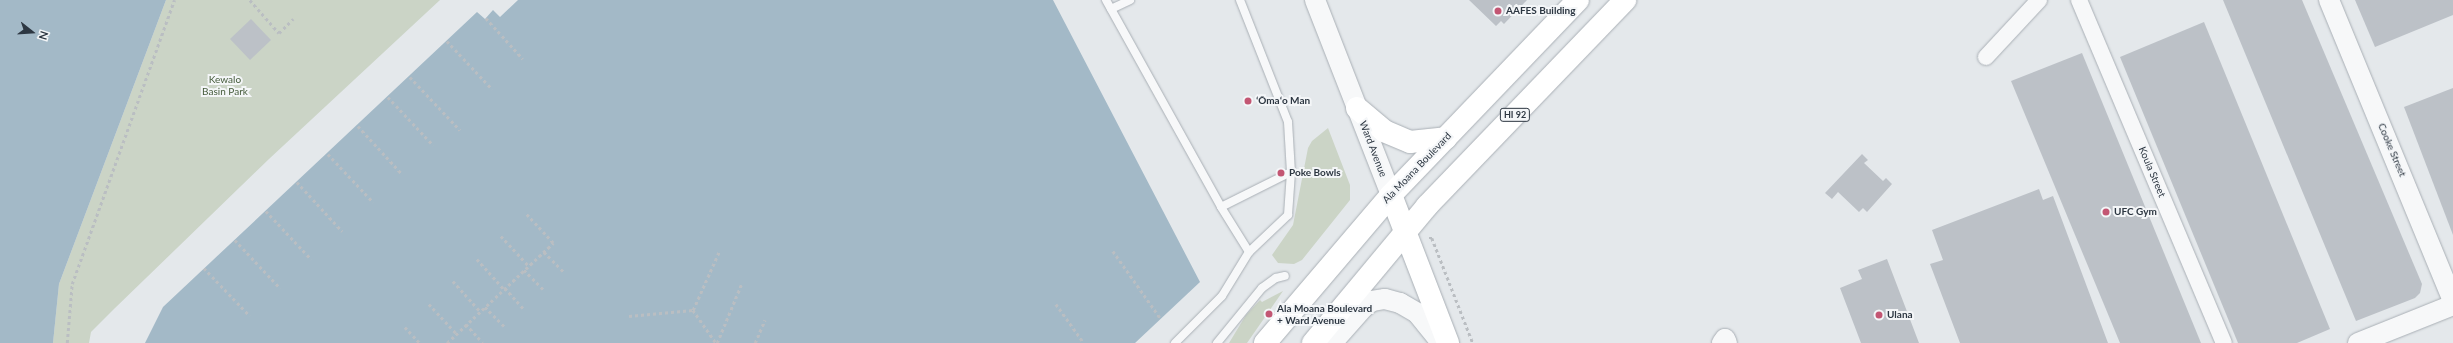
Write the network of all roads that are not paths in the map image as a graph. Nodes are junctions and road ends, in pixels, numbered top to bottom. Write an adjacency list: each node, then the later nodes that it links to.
1 (1106, 0): 10 (lane)
2 (1130, 0): 10 (lane)
3 (1240, 0): 14 (lane)
4 (1315, 0): 12 (street, Ward Avenue)
5 (1578, 0): 13 (main road, Ala Moana Boulevard)
6 (1625, 0): 17 (main road, HI 92)
7 (2039, 0): 11 (street)
8 (2079, 0): 29 (street, Koula Street)
9 (2329, 0): 20 (street, Cooke Street)
10 (1111, 9): 16 (lane)
11 (1986, 57)
12 (1357, 108): 13 (main road); 15 (street, Ward Avenue)
13 (1446, 138): 15 (main road, Ala Moana Boulevard)
14 (1291, 172): 16 (lane); 18 (lane)
15 (1391, 195): 17 (main road, Ward Avenue); 24 (main road, Ala Moana Boulevard)
16 (1221, 207): 18 (lane)
17 (1405, 231): 25 (main road, HI 92); 28 (main road, Ward Avenue)
18 (1249, 252): 22 (lane)
19 (1285, 276): 23 (lane)
20 (2453, 301)
21 (2453, 306): 30 (street)
22 (1179, 342)
23 (1217, 343)
24 (1264, 343)
25 (1313, 343)
26 (1332, 343): 27 (street)
27 (1441, 343)
28 (1448, 343)
29 (2224, 343)
30 (2358, 343)

